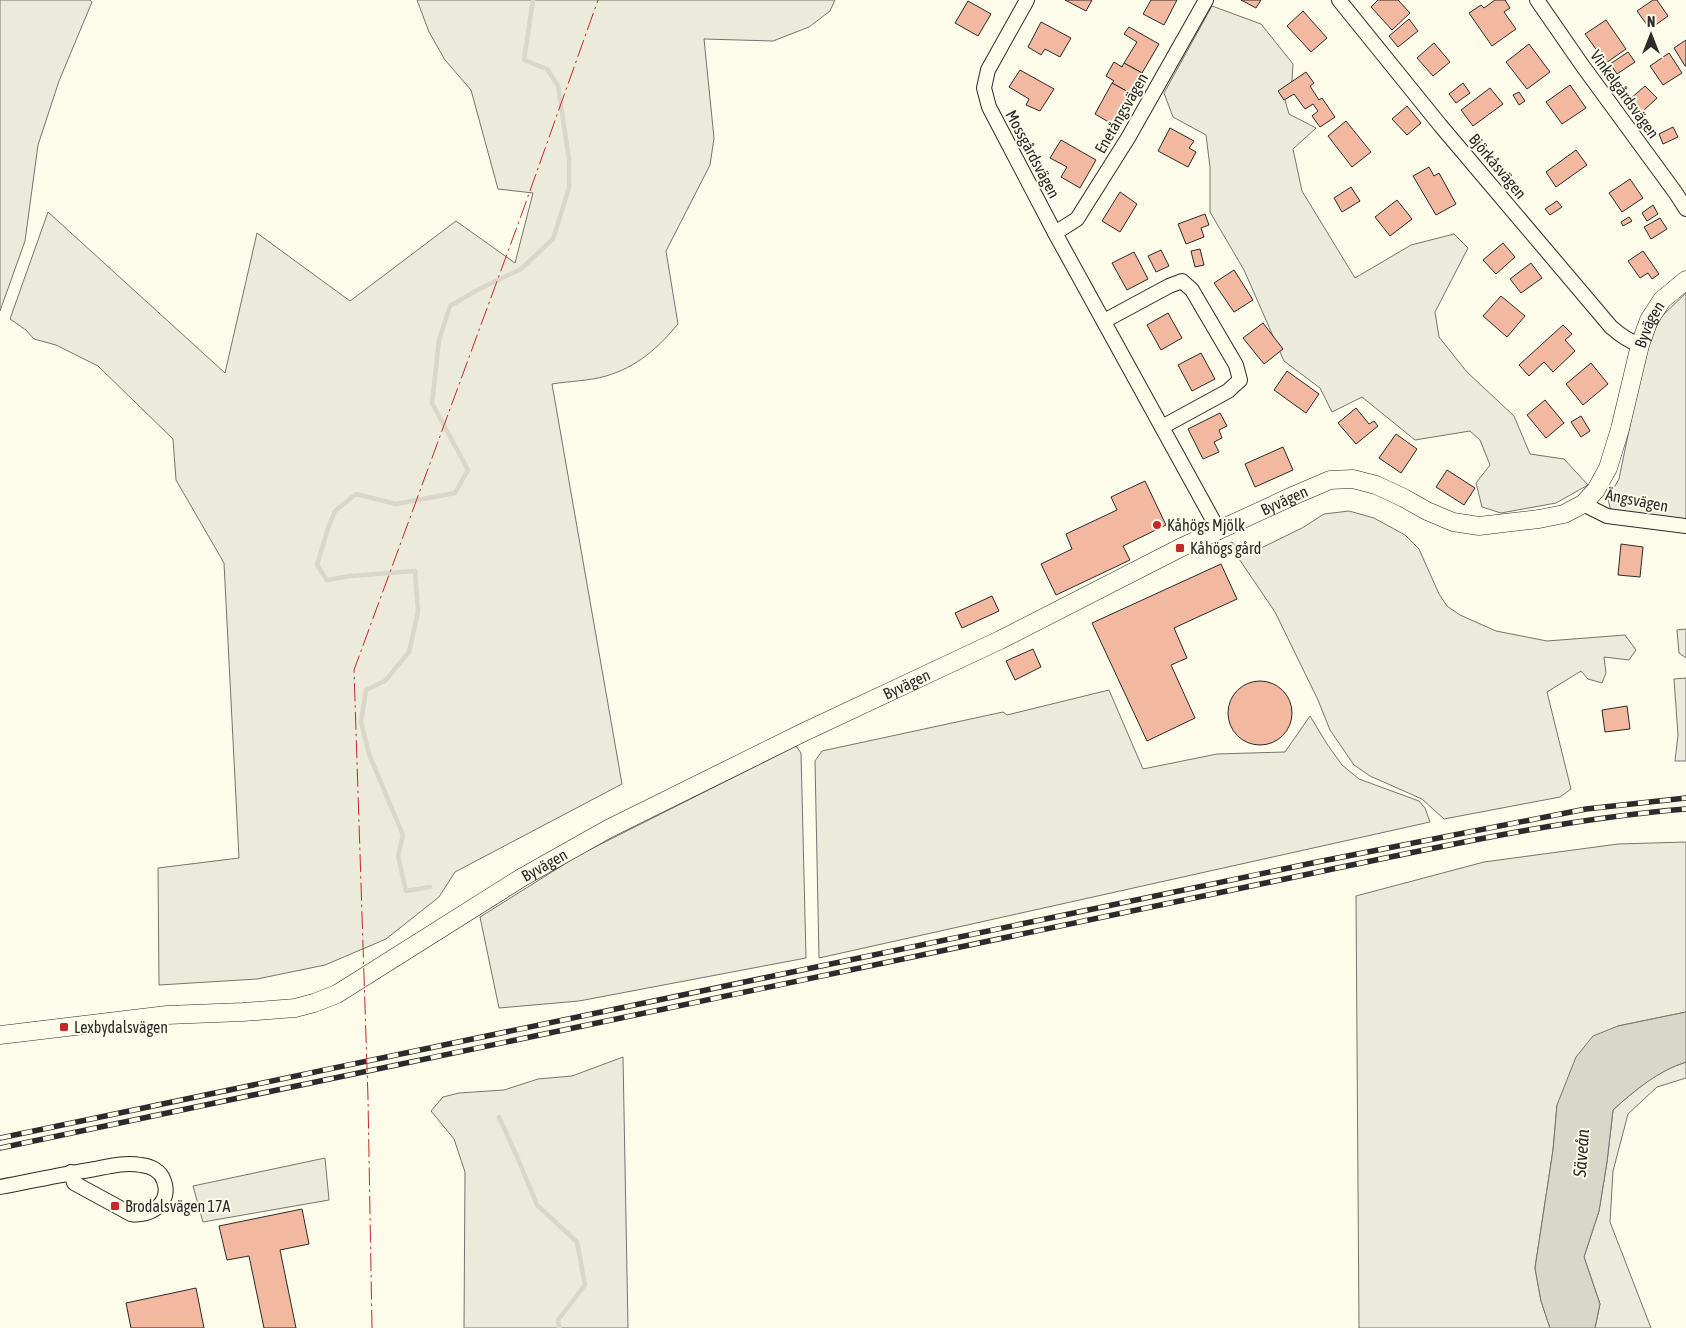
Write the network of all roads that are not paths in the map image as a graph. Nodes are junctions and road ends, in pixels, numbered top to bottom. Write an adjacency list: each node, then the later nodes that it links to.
1 (1027, 0): 6 (street, Mossgårdsvägen)
2 (1206, 0): 6 (street, Enetångsvägen)
3 (1339, 0): 9 (street, Björkåsvägen)
4 (1537, 0): 5 (street, Vinkelgårdsvägen)
5 (1686, 209)
6 (1055, 233): 8 (street, Mossgårdsvägen)
7 (1686, 280): 9 (street, Byvägen)
8 (1104, 321): 10 (street, Mossgårdsvägen); 10 (street)
9 (1640, 345): 11 (street, Byvägen)
10 (1162, 427): 13 (street, Mossgårdsvägen)
11 (1583, 504): 12 (street, Ängsvägen); 13 (street, Byvägen)
12 (1686, 526)
13 (1219, 531): 14 (street, Byvägen)
14 (0, 1034)
15 (71, 1172): 15 (street); 16 (street)
16 (0, 1187)

